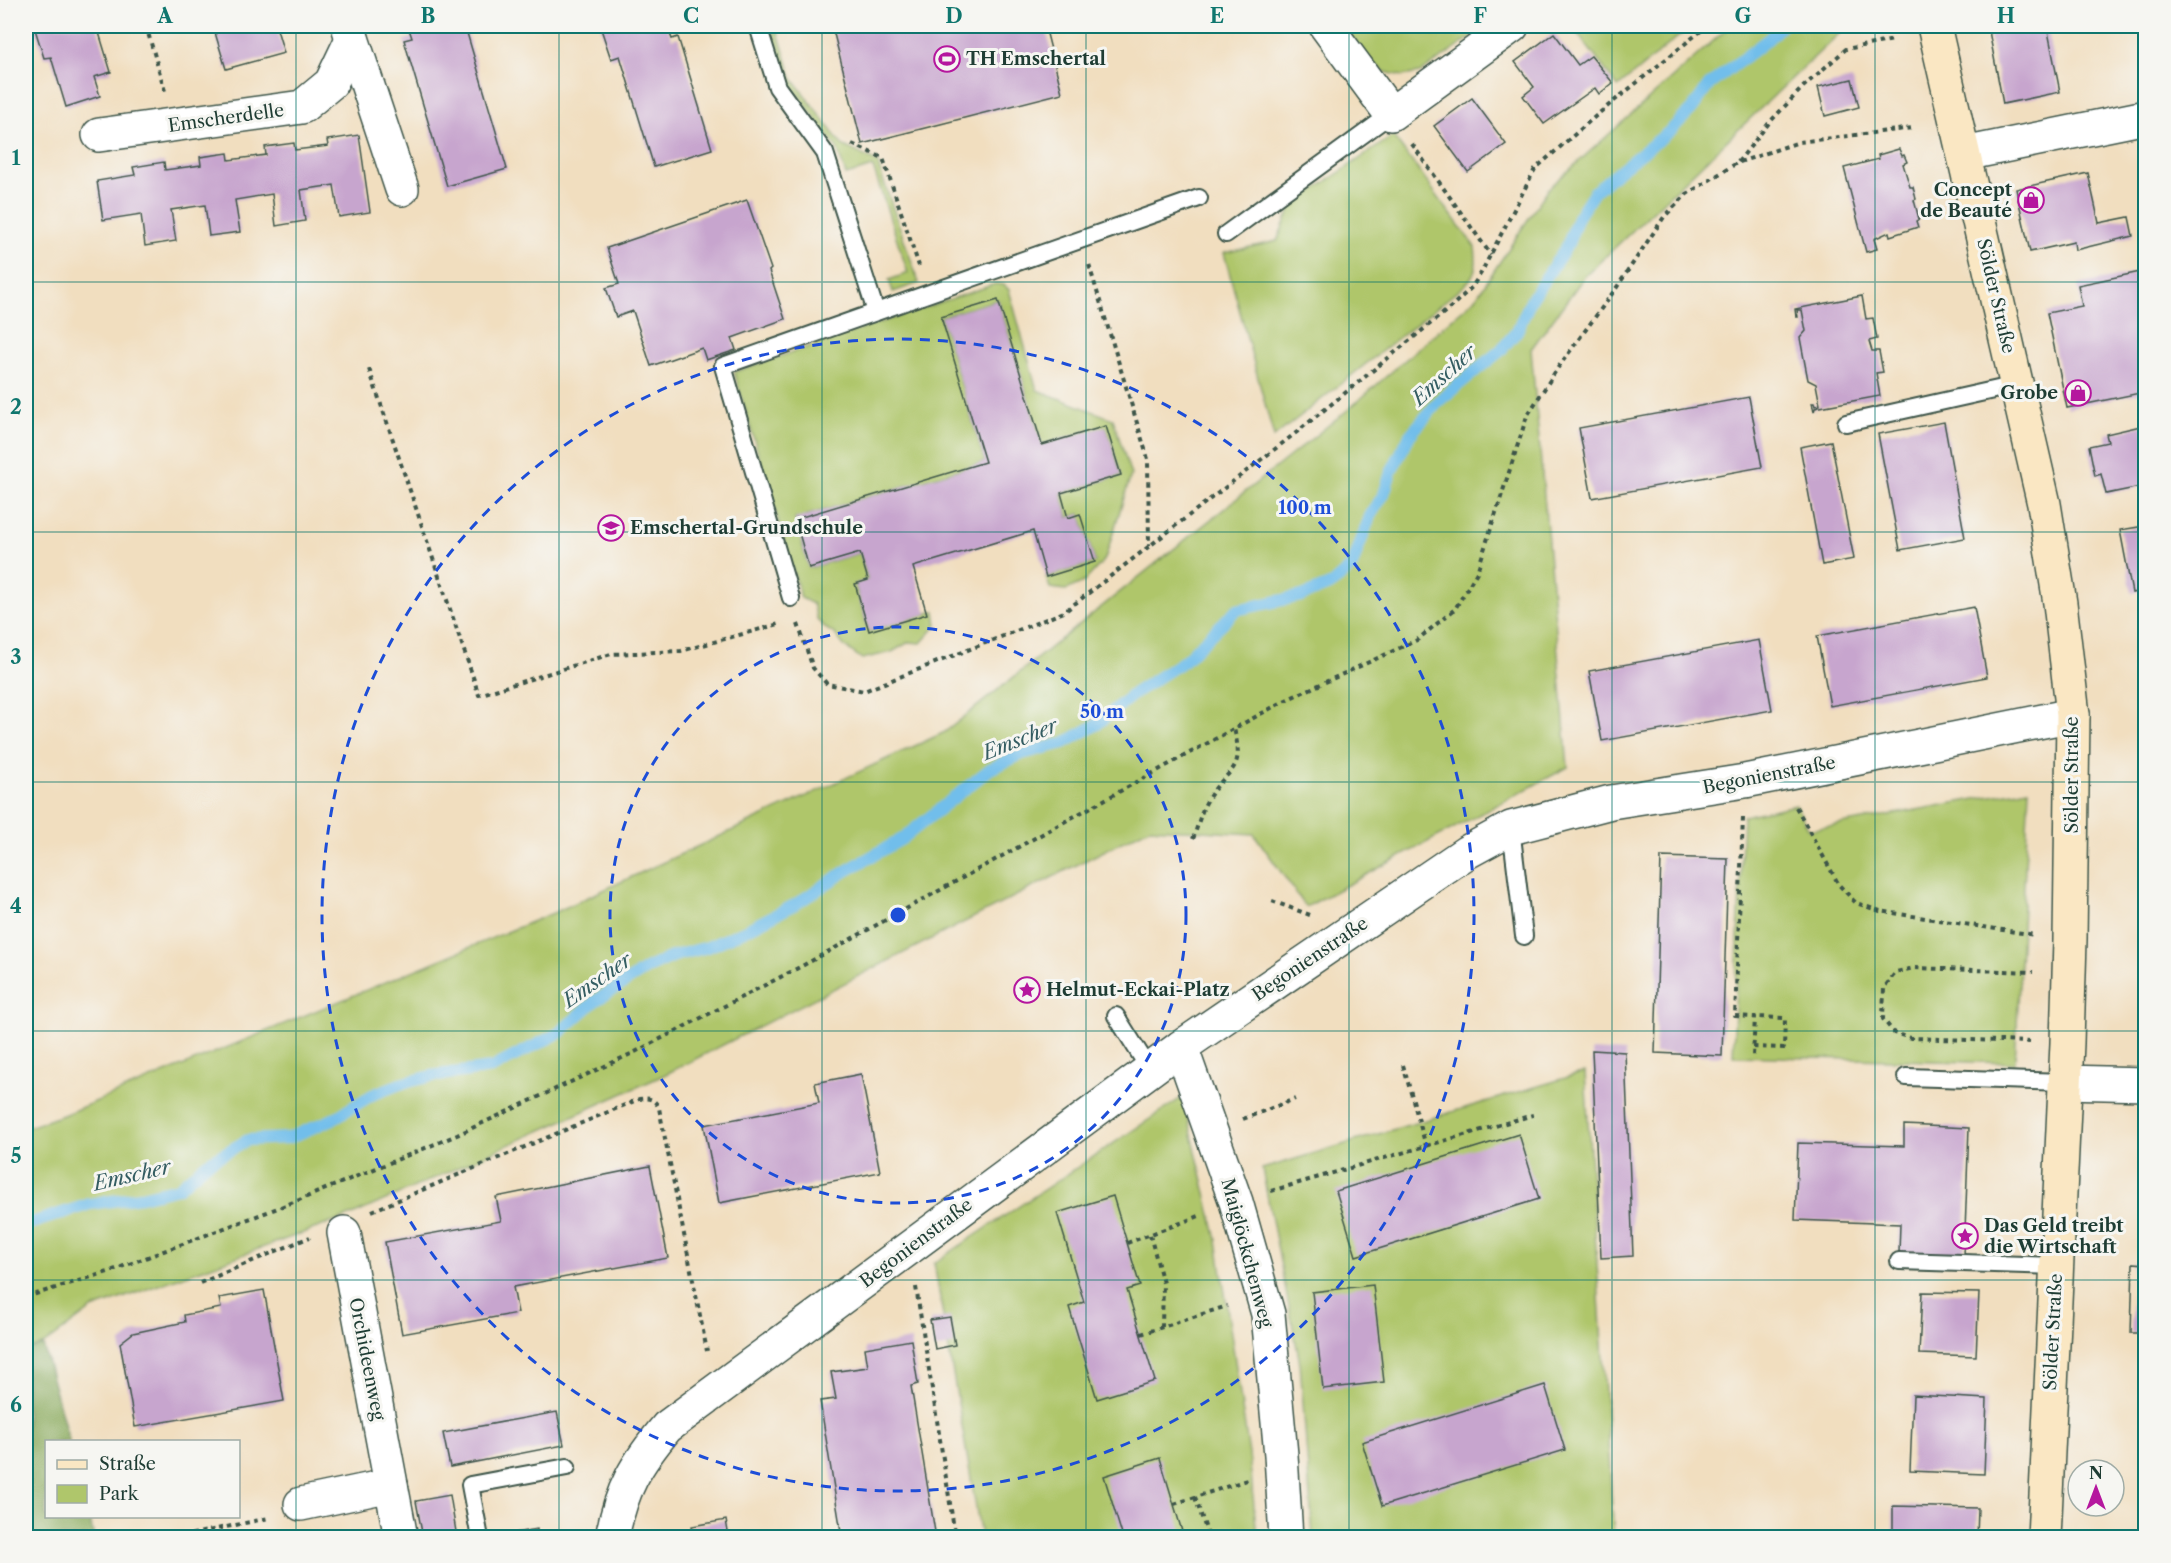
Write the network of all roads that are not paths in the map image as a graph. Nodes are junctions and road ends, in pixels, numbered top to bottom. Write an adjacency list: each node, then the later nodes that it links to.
1 (758, 26): 13 (lane)
2 (1326, 26): 6 (street)
3 (1512, 26): 6 (street)
4 (1934, 26): 9 (main road, Sölder Straße)
5 (350, 32): 8 (street, Emscherdelle); 10 (street, Emscherdelle)
6 (1391, 114): 12 (lane)
7 (2145, 117): 9 (street)
8 (99, 135)
9 (1964, 154): 14 (main road, Sölder Straße)
10 (402, 189)
11 (1199, 198): 13 (lane)
12 (1226, 234)
13 (876, 312): 16 (lane)
14 (2016, 386): 15 (lane); 17 (main road, Sölder Straße)
15 (1846, 423)
16 (791, 598)
17 (2073, 715): 18 (street, Begonienstraße); 24 (main road, Sölder Straße)
18 (1511, 828): 19 (lane); 21 (street, Begonienstraße)
19 (1524, 936)
20 (1116, 1016): 22 (lane)
21 (1181, 1047): 22 (street, Begonienstraße); 35 (street, Maiglöckchenweg)
22 (1150, 1070): 34 (street, Begonienstraße)
23 (1906, 1077): 24 (lane)
24 (2064, 1082): 25 (street); 28 (main road, Sölder Straße)
25 (2145, 1084)
26 (343, 1226): 30 (street, Orchideenweg)
27 (1899, 1261): 28 (lane)
28 (2056, 1266): 36 (main road, Sölder Straße)
29 (567, 1467): 33 (lane)
30 (391, 1485): 31 (street); 32 (street, Orchideenweg)
31 (301, 1504)
32 (401, 1538)
33 (480, 1538)
34 (612, 1538)
35 (1286, 1538)
36 (2044, 1538)

